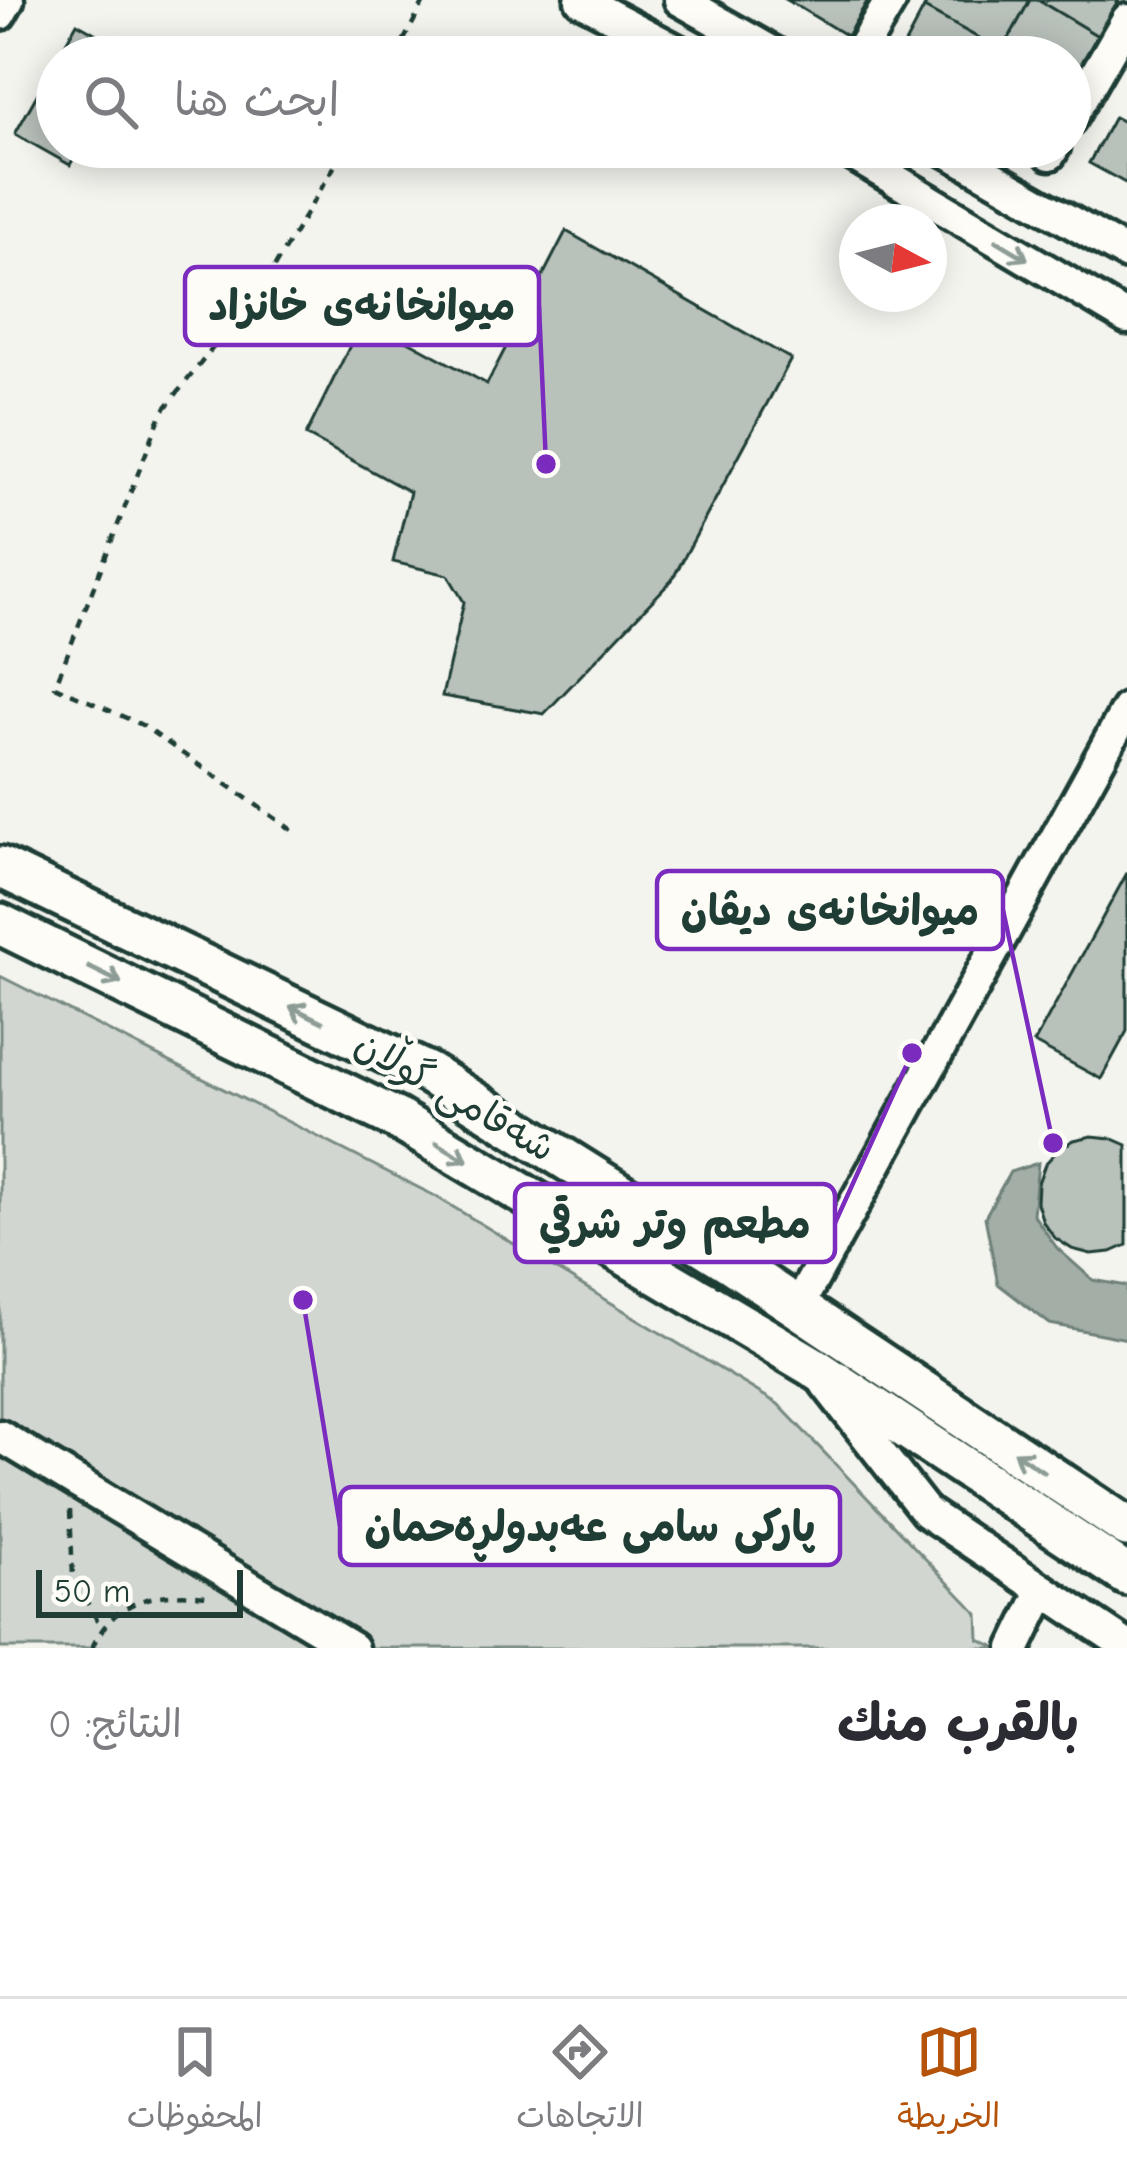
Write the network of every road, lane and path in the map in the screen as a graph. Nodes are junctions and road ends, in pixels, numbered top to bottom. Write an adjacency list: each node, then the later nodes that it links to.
1 (8, 0): 6 (street)
2 (424, 0): 8 (path)
3 (581, 0): 9 (street)
4 (680, 0): 10 (street)
5 (891, 0): 11 (street)
6 (0, 14)
7 (1127, 20): 12 (street)
8 (406, 36)
9 (649, 36)
10 (744, 36)
11 (870, 36)
12 (1091, 83)
13 (333, 168): 19 (path)
14 (875, 168): 17 (street, one-way to 17)
15 (977, 168): 16 (street)
16 (1127, 254)
17 (1127, 319)
18 (1127, 709): 22 (street)
19 (292, 830)
20 (0, 867): 22 (main road, شەقامی گوڵان, one-way to 20)
21 (0, 924): 23 (main road, شەقامی گوڵان, one-way to 23)
22 (796, 1308): 26 (main road, شەقامی گوڵان, one-way to 22)
23 (812, 1366): 27 (main road, شەقامی گوڵان); 28 (street)
24 (0, 1436): 25 (street)
25 (73, 1480): 30 (path); 33 (street)
26 (1125, 1525): 27 (main road)
27 (1113, 1565)
28 (1043, 1590): 31 (street); 34 (street)
29 (208, 1596): 30 (path)
30 (103, 1630): 32 (path)
31 (1127, 1646)
32 (92, 1648)
33 (352, 1648)
34 (1015, 1648)

